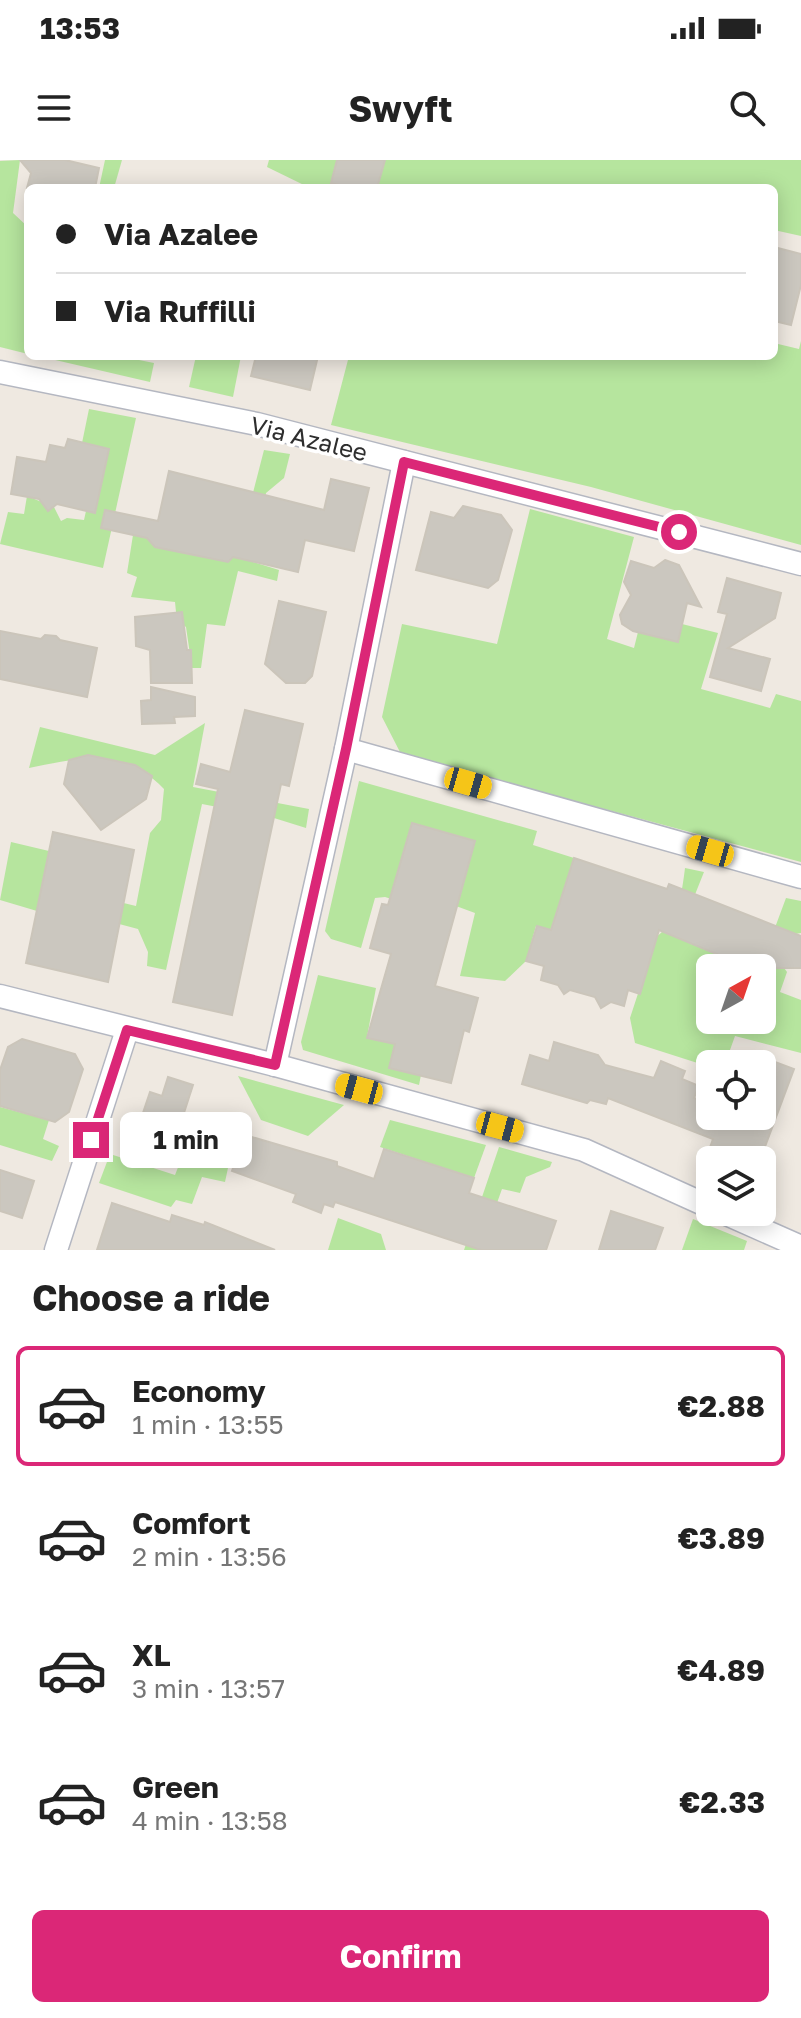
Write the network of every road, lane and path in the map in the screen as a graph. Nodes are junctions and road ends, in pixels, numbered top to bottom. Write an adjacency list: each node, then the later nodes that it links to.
1 (0, 372): 2 (street, Via Azalee)
2 (404, 462): 3 (street, Via Azalee); 4 (street)
3 (801, 564)
4 (346, 749): 5 (street); 8 (street)
5 (801, 877)
6 (0, 996): 7 (street)
7 (127, 1030): 8 (street); 12 (street)
8 (275, 1065): 9 (street)
9 (696, 1201)
10 (752, 1226): 11 (street)
11 (799, 1248)
12 (56, 1250)

